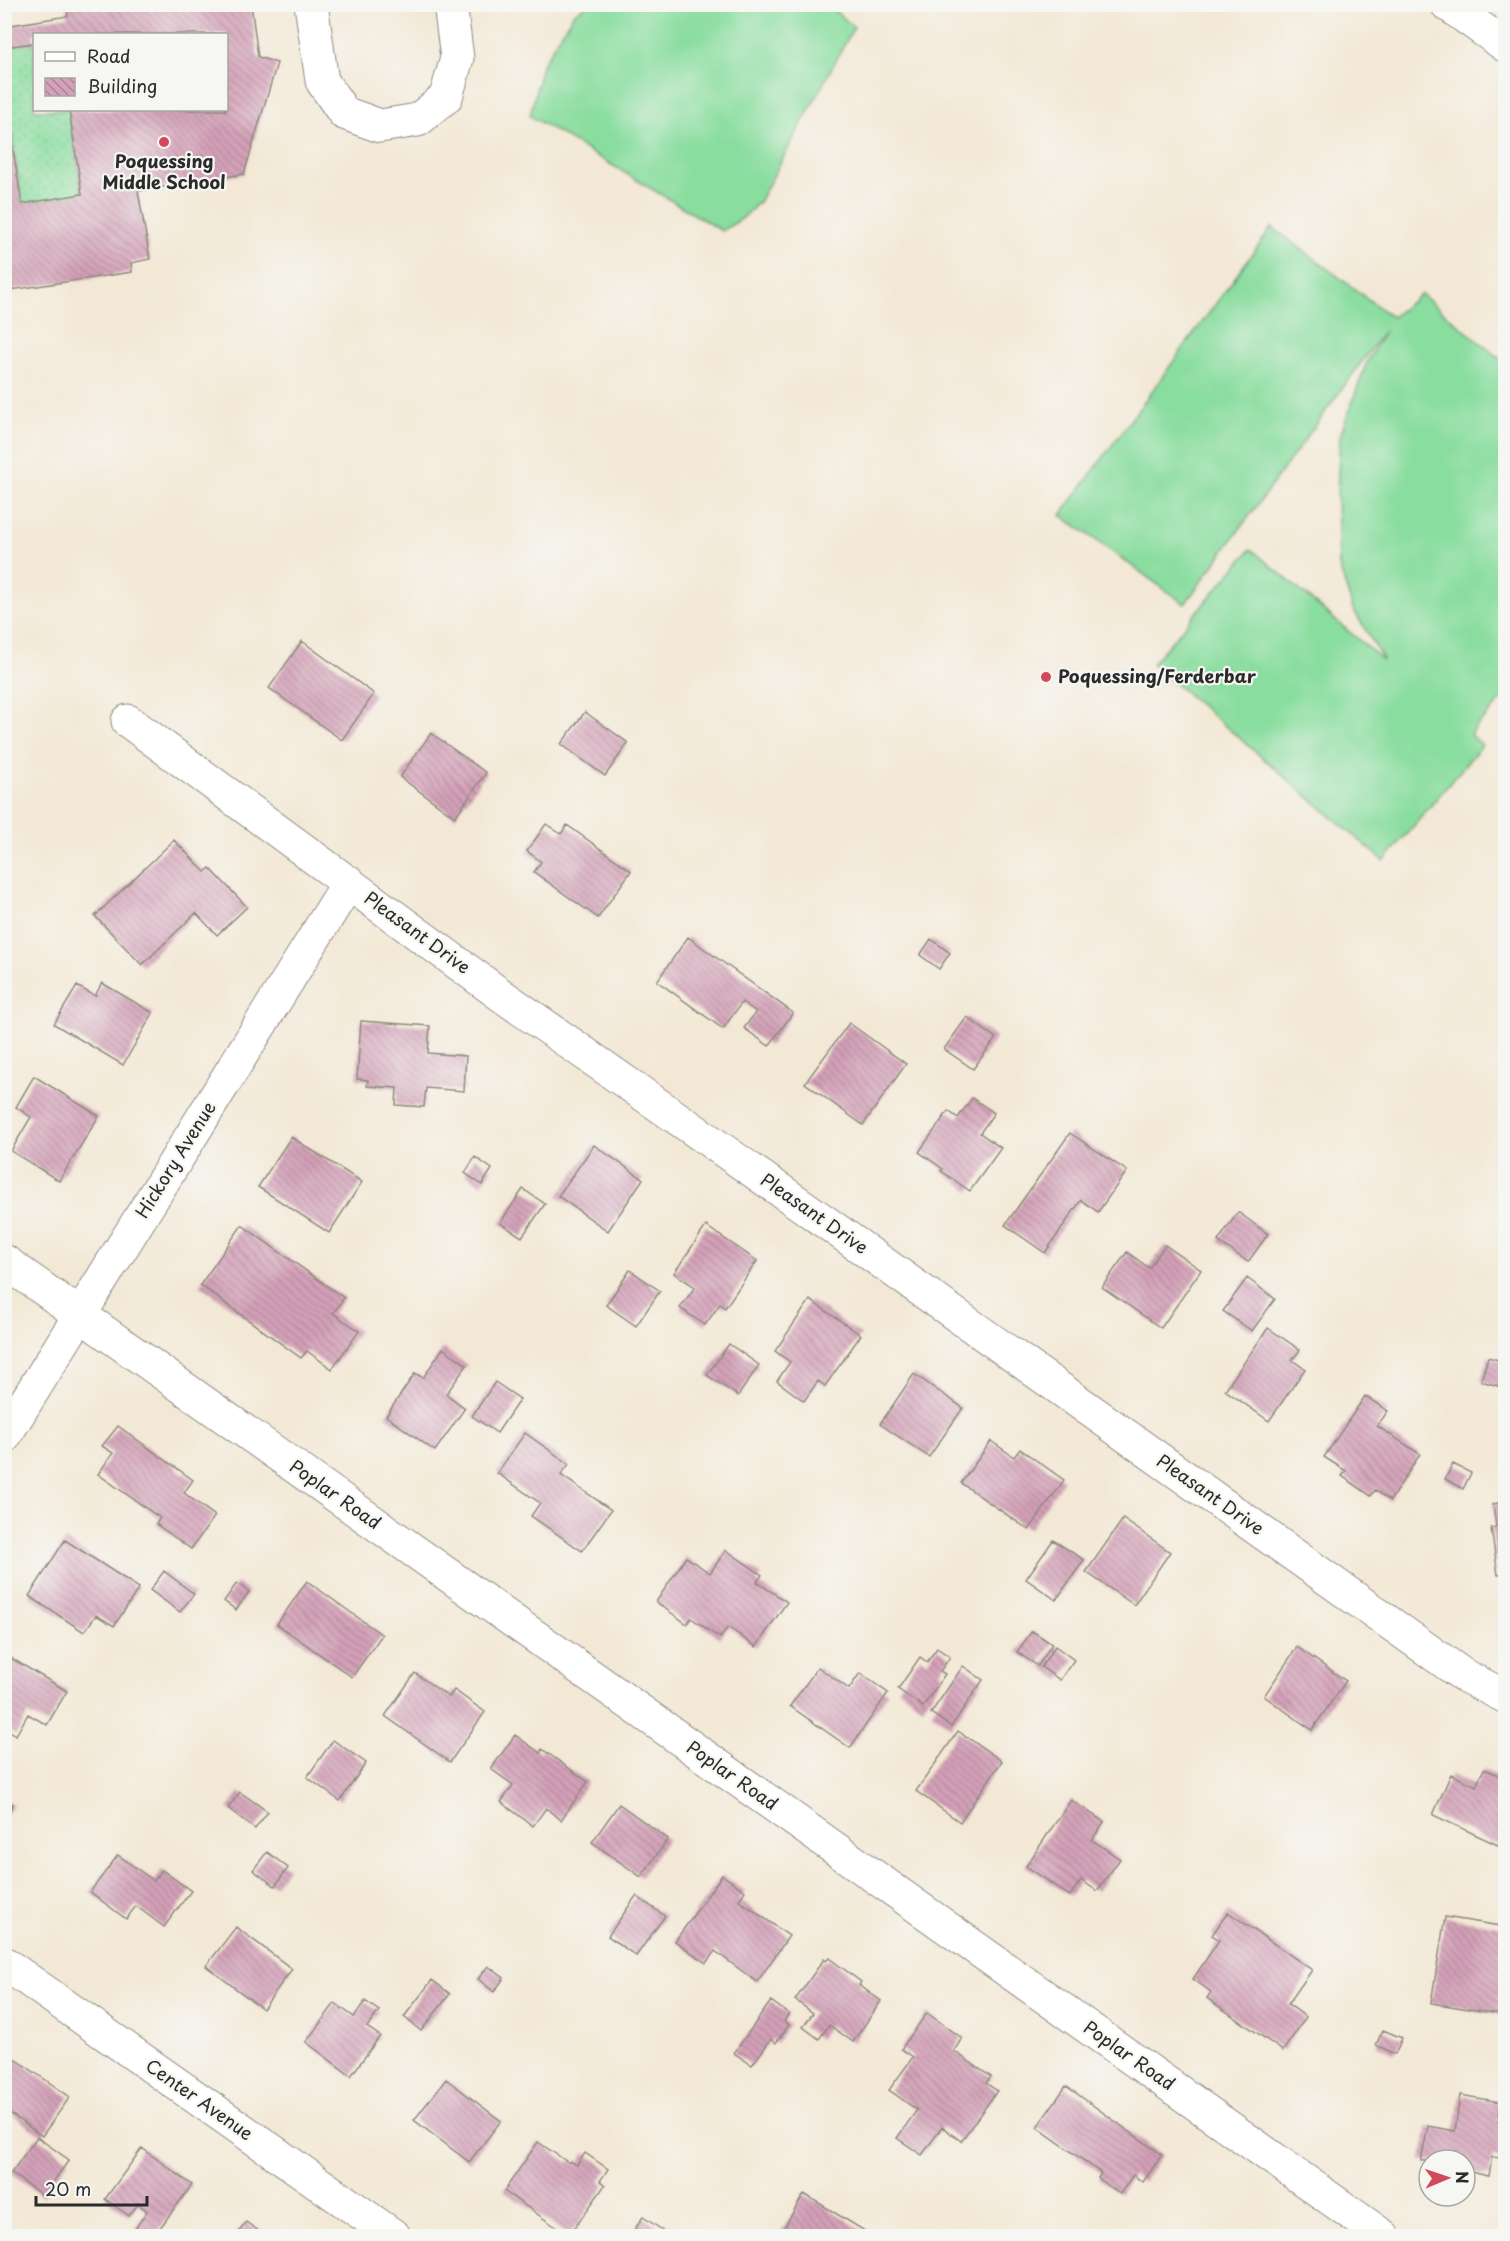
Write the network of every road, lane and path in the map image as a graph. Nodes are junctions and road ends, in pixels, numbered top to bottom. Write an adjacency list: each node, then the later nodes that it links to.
1 (311, 4): 2 (street)
2 (450, 4)
3 (1447, 4): 4 (street)
4 (1506, 46)
5 (128, 721): 6 (street, Pleasant Drive)
6 (349, 882): 8 (street, Hickory Avenue); 10 (street, Pleasant Drive)
7 (4, 1261): 8 (street, Poplar Road)
8 (80, 1315): 9 (street, Hickory Avenue); 13 (street, Poplar Road)
9 (4, 1437)
10 (1506, 1697)
11 (4, 1963): 12 (street, Center Avenue)
12 (394, 2236)
13 (1383, 2236)

